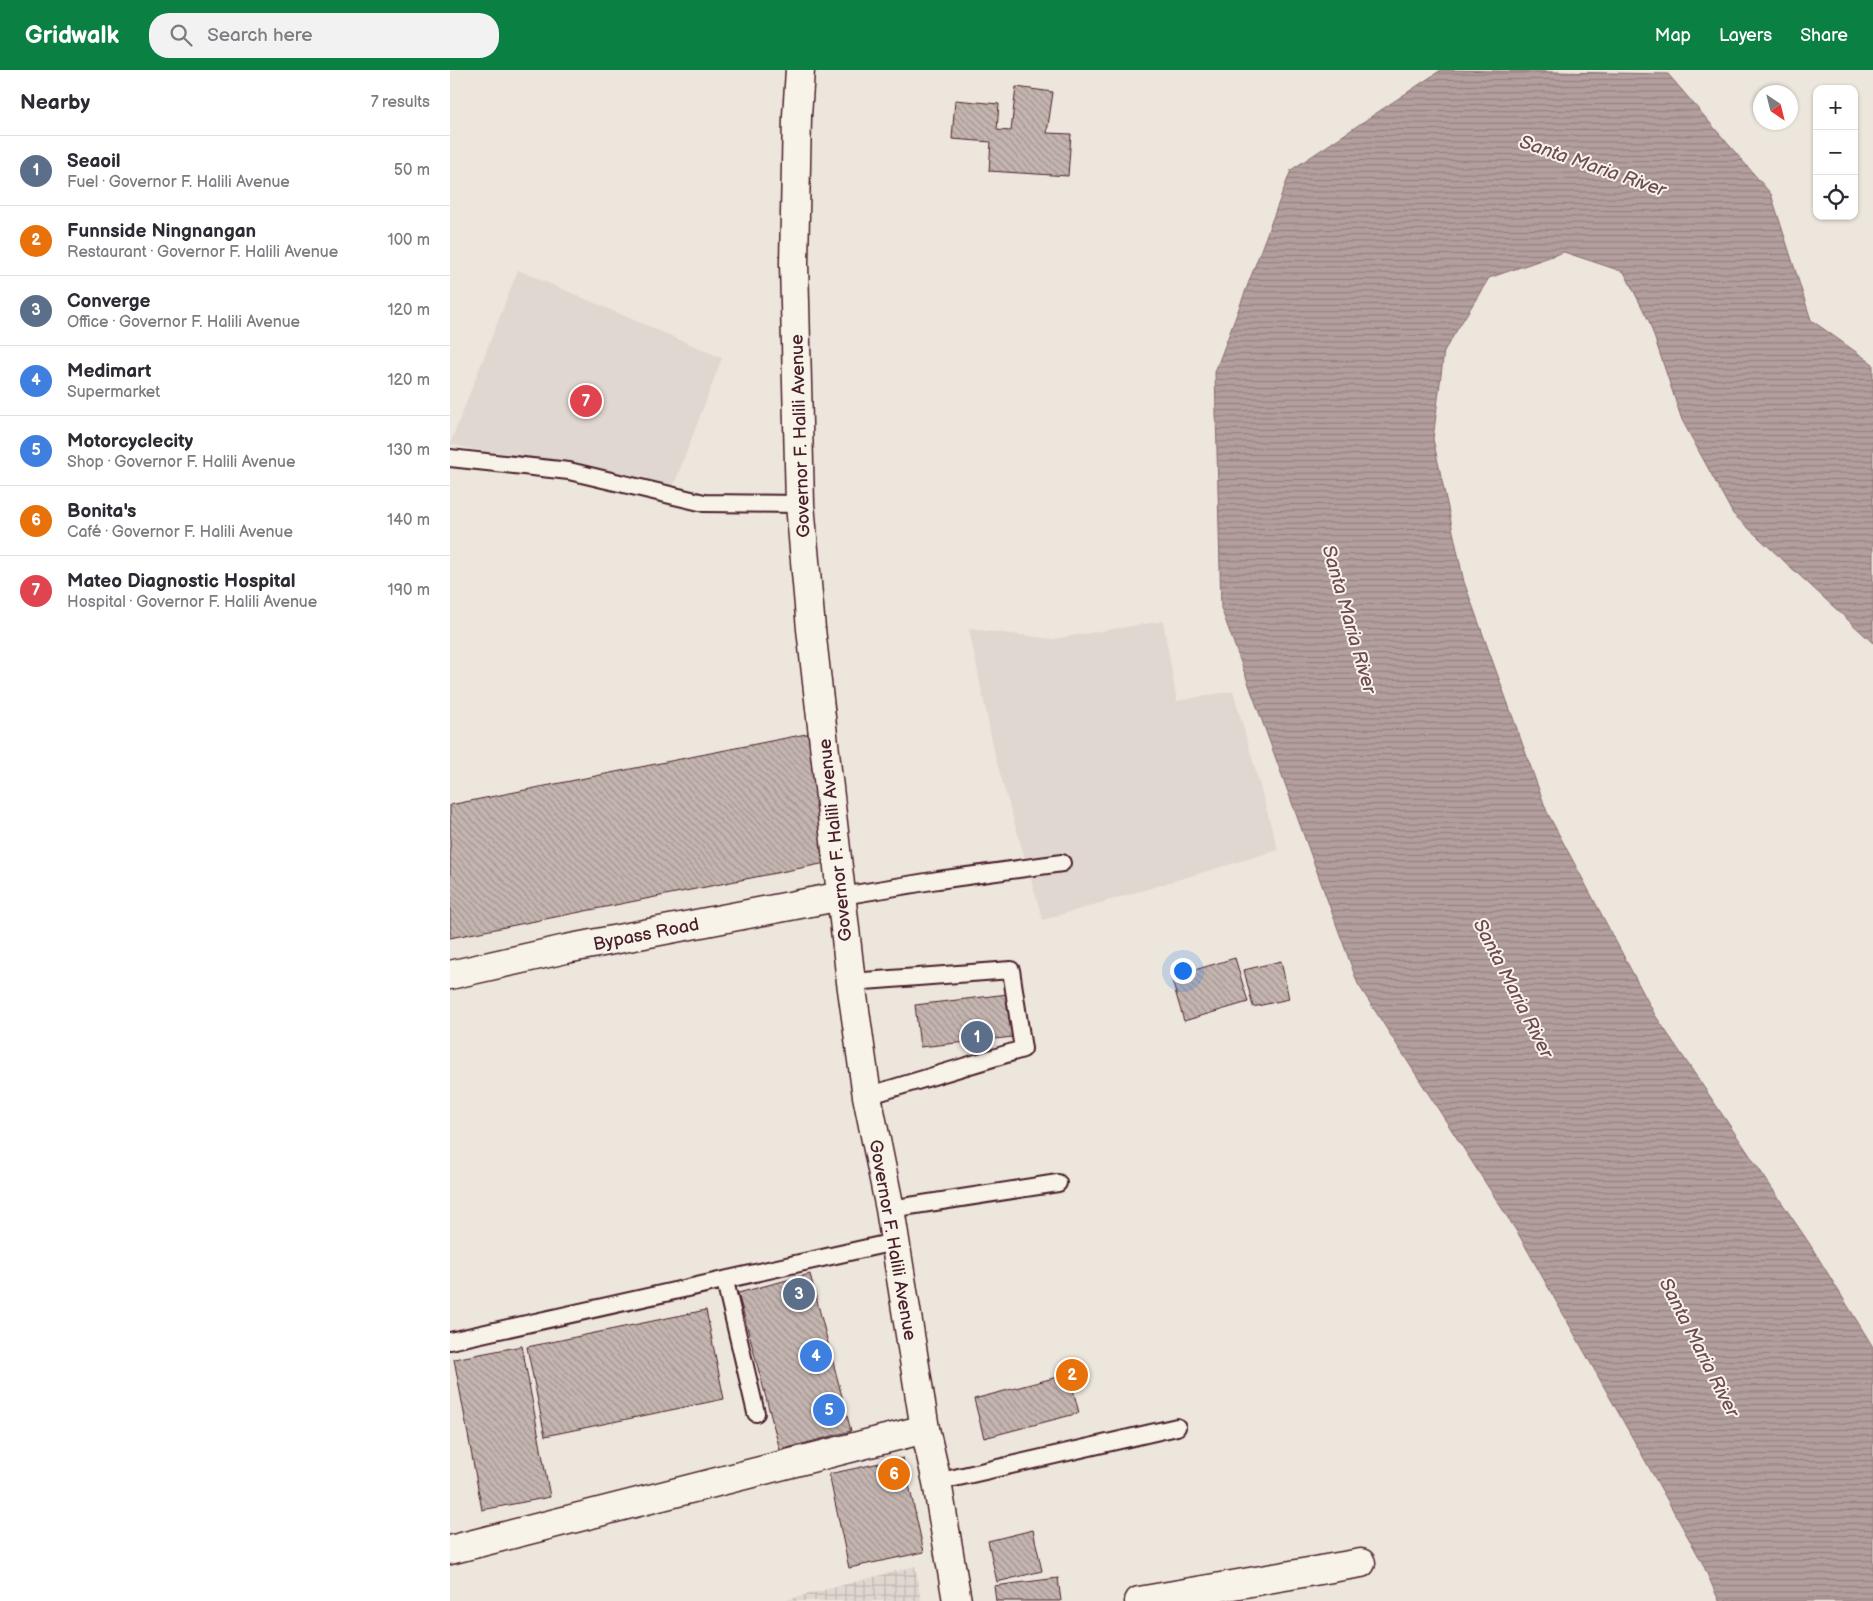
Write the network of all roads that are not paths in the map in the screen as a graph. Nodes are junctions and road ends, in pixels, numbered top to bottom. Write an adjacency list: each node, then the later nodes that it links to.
1 (800, 70): 3 (main road, Governor F. Halili Avenue)
2 (450, 458): 3 (lane)
3 (800, 504): 5 (main road, Governor F. Halili Avenue)
4 (1062, 863): 5 (lane)
5 (842, 896): 6 (main road, Bypass Road); 7 (main road, Governor F. Halili Avenue)
6 (450, 975)
7 (851, 982): 8 (main road, Governor F. Halili Avenue); 8 (lane)
8 (867, 1096): 10 (main road, Governor F. Halili Avenue)
9 (1058, 1183): 10 (lane)
10 (890, 1209): 11 (main road, Governor F. Halili Avenue)
11 (894, 1242): 12 (lane); 16 (main road, Governor F. Halili Avenue)
12 (726, 1281): 13 (lane); 14 (lane)
13 (450, 1341)
14 (756, 1413)
15 (1177, 1426): 17 (lane)
16 (924, 1429): 17 (main road, Governor F. Halili Avenue); 18 (main road)
17 (937, 1482): 20 (main road, Governor F. Halili Avenue)
18 (450, 1550)
19 (1361, 1563): 21 (main road)
20 (957, 1601)
21 (1139, 1601)

